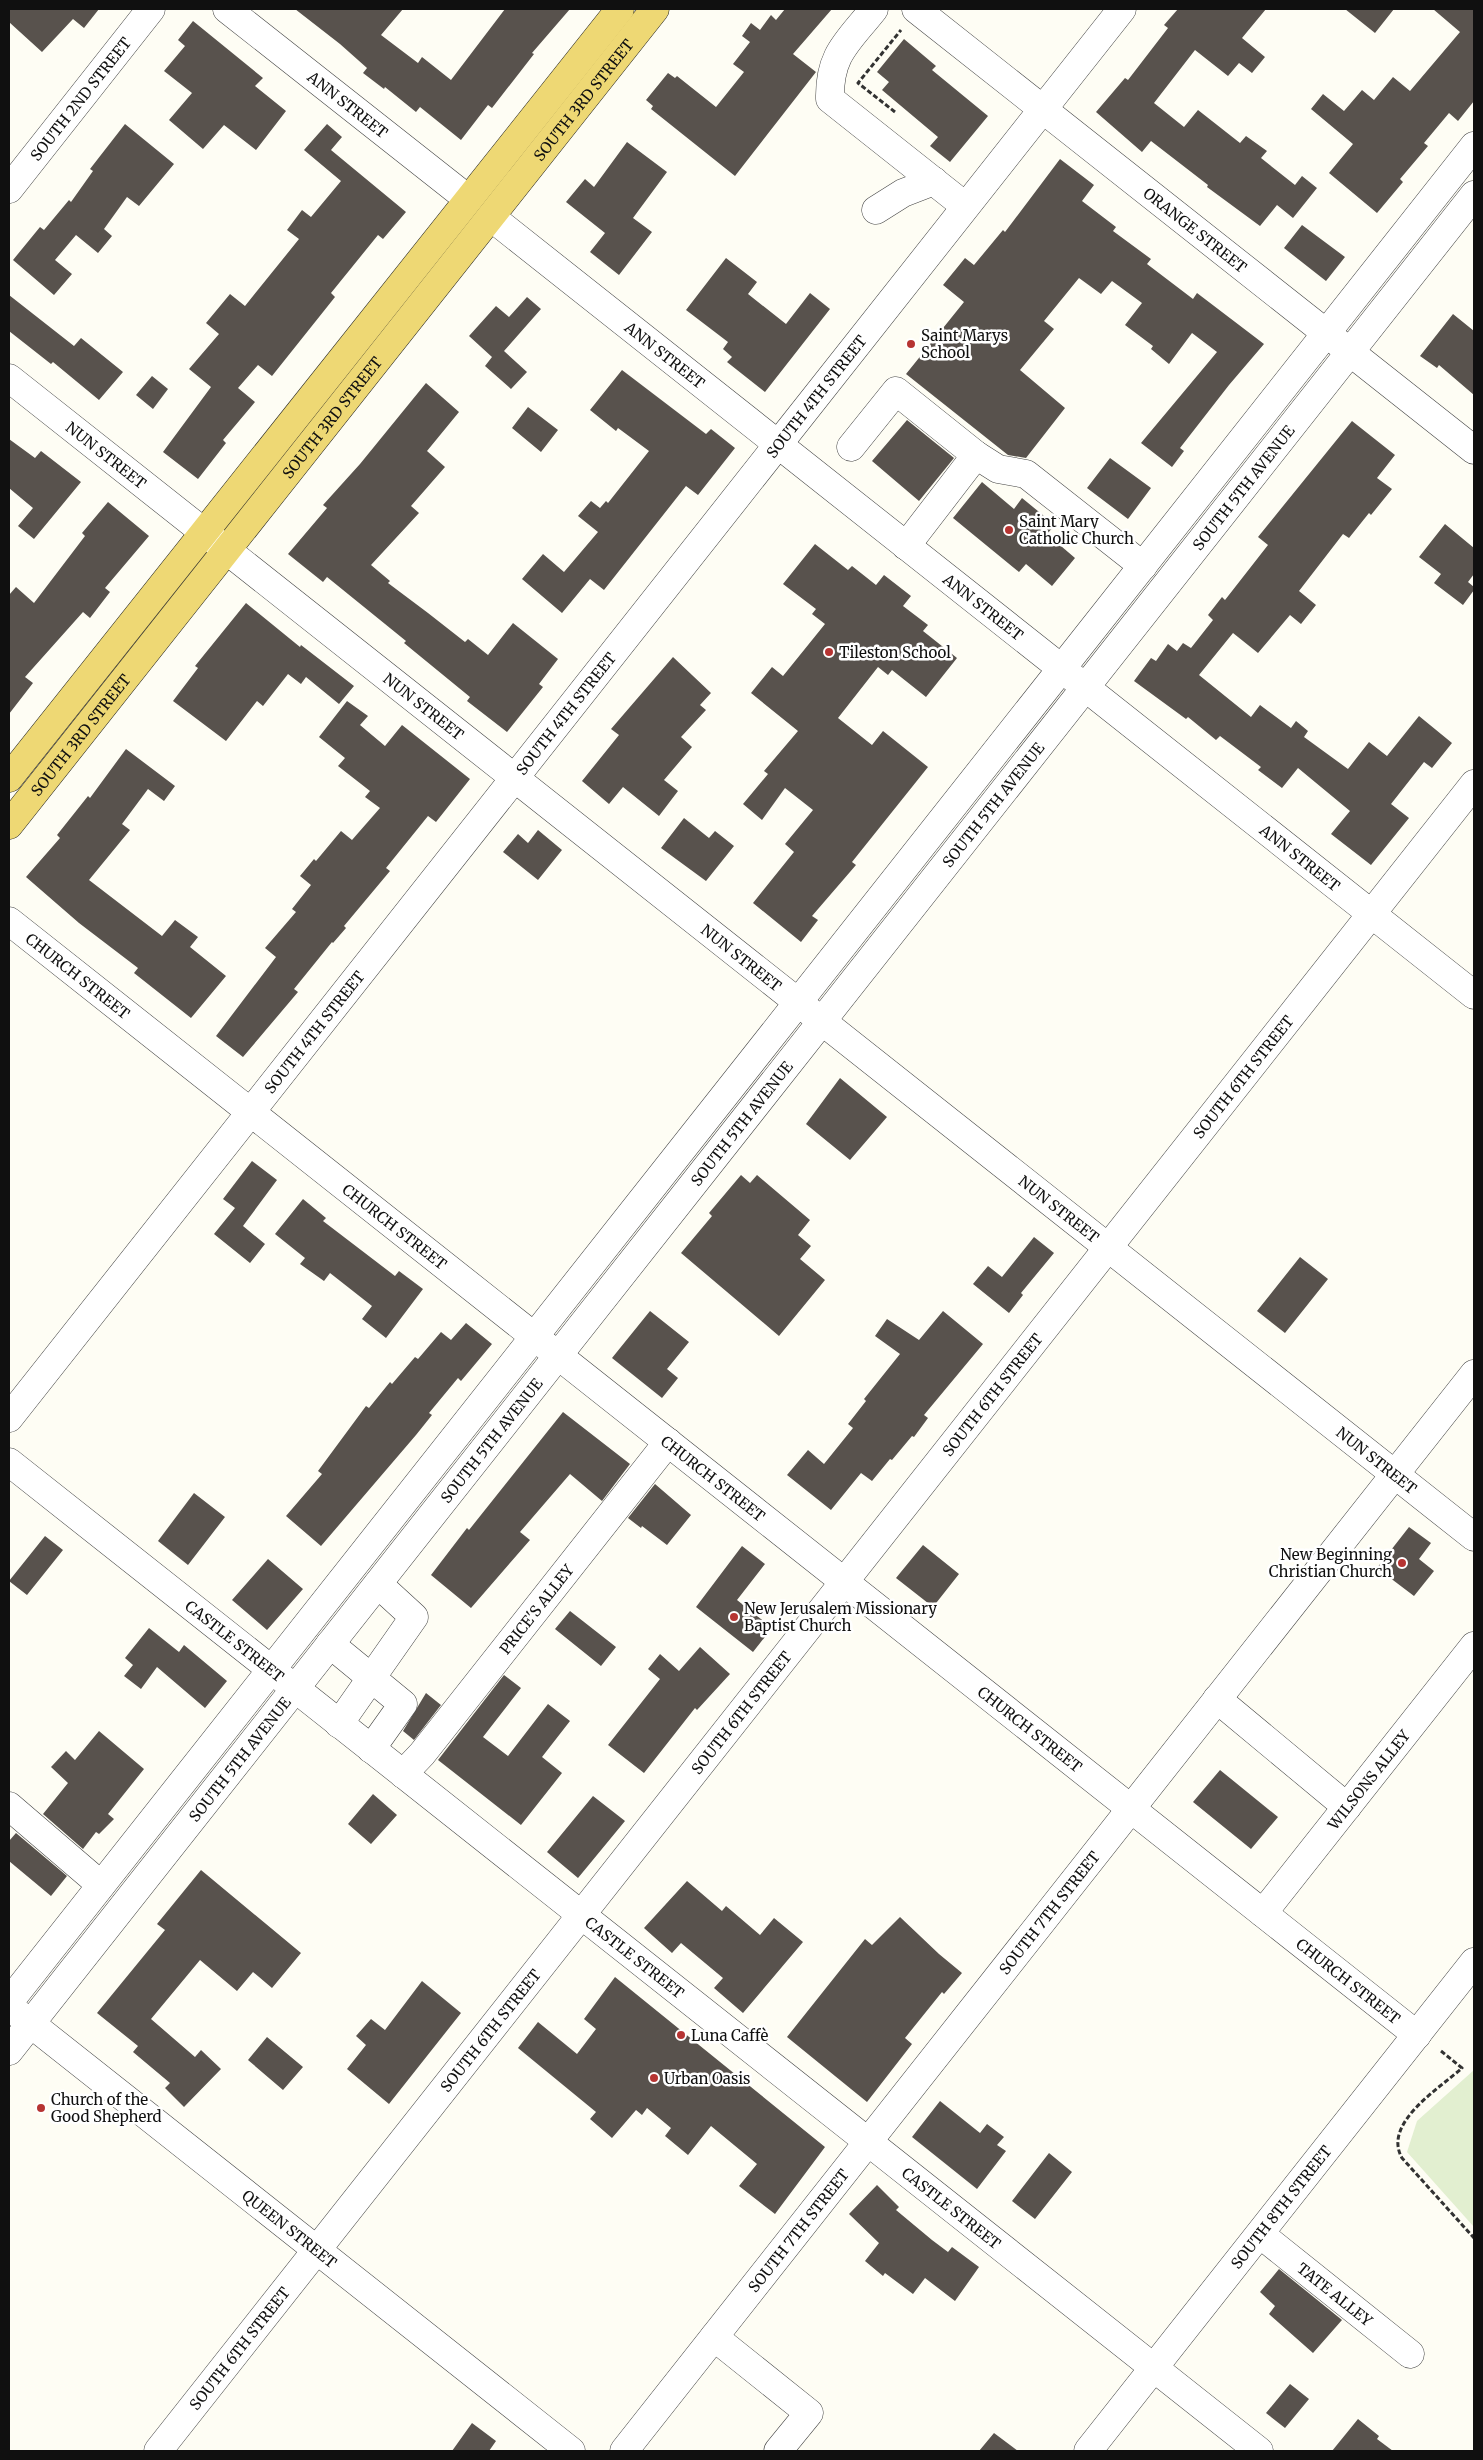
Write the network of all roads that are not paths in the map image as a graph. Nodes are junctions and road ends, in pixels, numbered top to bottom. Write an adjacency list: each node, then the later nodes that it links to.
1 (151, 9): 11 (street, SOUTH 2ND STREET)
2 (227, 9): 13 (street, ANN STREET)
3 (620, 9): 13 (main road, SOUTH 3RD STREET)
4 (655, 9): 16 (main road, SOUTH 3RD STREET)
5 (874, 9): 10 (street)
6 (916, 9): 8 (street, ORANGE STREET)
7 (1122, 9): 8 (street, SOUTH 4TH STREET)
8 (1043, 109): 14 (street, SOUTH 4TH STREET); 17 (street, ORANGE STREET)
9 (1474, 146): 17 (street, SOUTH 5TH AVENUE)
10 (934, 181): 14 (street); 15 (street)
11 (9, 189)
12 (1474, 195): 18 (street, SOUTH 5TH AVENUE)
13 (468, 199): 24 (main road, SOUTH 3RD STREET)
14 (965, 206): 20 (street, SOUTH 4TH STREET)
15 (876, 210)
16 (491, 217): 20 (street, ANN STREET); 26 (main road, SOUTH 3RD STREET)
17 (1326, 333): 18 (street, ORANGE STREET); 27 (street, SOUTH 5TH AVENUE)
18 (1350, 352): 22 (street, ORANGE STREET); 29 (street, SOUTH 5TH AVENUE)
19 (9, 378): 24 (street, NUN STREET)
20 (778, 444): 25 (street, ANN STREET); 31 (street, SOUTH 4TH STREET)
21 (851, 447): 23 (street)
22 (1474, 450)
23 (976, 455): 25 (street); 27 (street)
24 (204, 533): 26 (street, NUN STREET); 30 (main road, SOUTH 3RD STREET)
25 (906, 546): 28 (street, ANN STREET)
26 (227, 550): 31 (street, NUN STREET); 33 (main road, SOUTH 3RD STREET)
27 (1142, 566): 28 (street, SOUTH 5TH AVENUE)
28 (1061, 669): 29 (street, ANN STREET); 37 (street, SOUTH 5TH AVENUE)
29 (1085, 688): 34 (street, ANN STREET); 38 (street, SOUTH 5TH AVENUE)
30 (9, 778)
31 (514, 778): 37 (street, NUN STREET); 39 (street, SOUTH 4TH STREET)
32 (1474, 784): 34 (street, SOUTH 6TH STREET)
33 (9, 825)
34 (1372, 914): 36 (street, ANN STREET); 40 (street, SOUTH 6TH STREET)
35 (9, 921): 39 (street, CHURCH STREET)
36 (1474, 996)
37 (798, 1002): 38 (street, NUN STREET); 41 (street, SOUTH 5TH AVENUE)
38 (822, 1021): 40 (street, NUN STREET); 42 (street, SOUTH 5TH AVENUE)
39 (250, 1112): 41 (street, CHURCH STREET); 44 (street, SOUTH 4TH STREET)
40 (1108, 1248): 47 (street, NUN STREET); 49 (street, SOUTH 6TH STREET)
41 (534, 1336): 42 (street, CHURCH STREET); 53 (street, SOUTH 5TH AVENUE)
42 (558, 1355): 45 (street, CHURCH STREET); 50 (street, SOUTH 5TH AVENUE)
43 (1474, 1374): 47 (street, SOUTH 7TH STREET)
44 (9, 1418)
45 (668, 1442): 49 (street, CHURCH STREET); 59 (street, PRICE'S ALLEY)
46 (9, 1462): 53 (street, CASTLE STREET)
47 (1395, 1475): 48 (street, NUN STREET); 56 (street, SOUTH 7TH STREET)
48 (1474, 1538)
49 (844, 1582): 62 (street, CHURCH STREET); 65 (street, SOUTH 6TH STREET)
50 (378, 1584): 51 (street, SOUTH 5TH AVENUE); 54 (street)
51 (330, 1644): 54 (street); 55 (street, SOUTH 5TH AVENUE)
52 (1474, 1646): 61 (street, WILSONS ALLEY)
53 (271, 1670): 55 (street, CASTLE STREET); 63 (street, SOUTH 5TH AVENUE)
54 (371, 1679): 57 (street); 58 (street)
55 (294, 1688): 57 (street, CASTLE STREET); 69 (street, SOUTH 5TH AVENUE)
56 (1217, 1699): 61 (street); 62 (street, SOUTH 7TH STREET)
57 (339, 1724): 58 (street, CASTLE STREET)
58 (372, 1749): 59 (street, CASTLE STREET)
59 (403, 1774): 65 (street, CASTLE STREET)
60 (9, 1806): 63 (street)
61 (1347, 1807): 64 (street, WILSONS ALLEY)
62 (1131, 1809): 64 (street, CHURCH STREET); 72 (street, SOUTH 7TH STREET)
63 (101, 1885): 67 (street, SOUTH 5TH AVENUE)
64 (1263, 1913): 70 (street, CHURCH STREET)
65 (581, 1915): 72 (street, CASTLE STREET); 74 (street, SOUTH 6TH STREET)
66 (1474, 1962): 70 (street, SOUTH 8TH STREET)
67 (9, 2002)
68 (9, 2007): 69 (street, QUEEN STREET)
69 (30, 2024): 71 (street, SOUTH 5TH AVENUE); 74 (street, QUEEN STREET)
70 (1416, 2035): 73 (street, SOUTH 8TH STREET)
71 (9, 2050)
72 (868, 2142): 75 (street, SOUTH 7TH STREET); 77 (street, CASTLE STREET)
73 (1260, 2234): 76 (street, TATE ALLEY); 77 (street, SOUTH 8TH STREET)
74 (316, 2250): 78 (street, SOUTH 6TH STREET); 79 (street, QUEEN STREET)
75 (714, 2337): 80 (street, SOUTH 7TH STREET); 81 (street)
76 (1410, 2354)
77 (1153, 2368): 82 (street, SOUTH 8TH STREET); 83 (street, CASTLE STREET)
78 (158, 2451)
79 (571, 2451)
80 (624, 2451)
81 (778, 2451)
82 (1088, 2451)
83 (1259, 2451)

